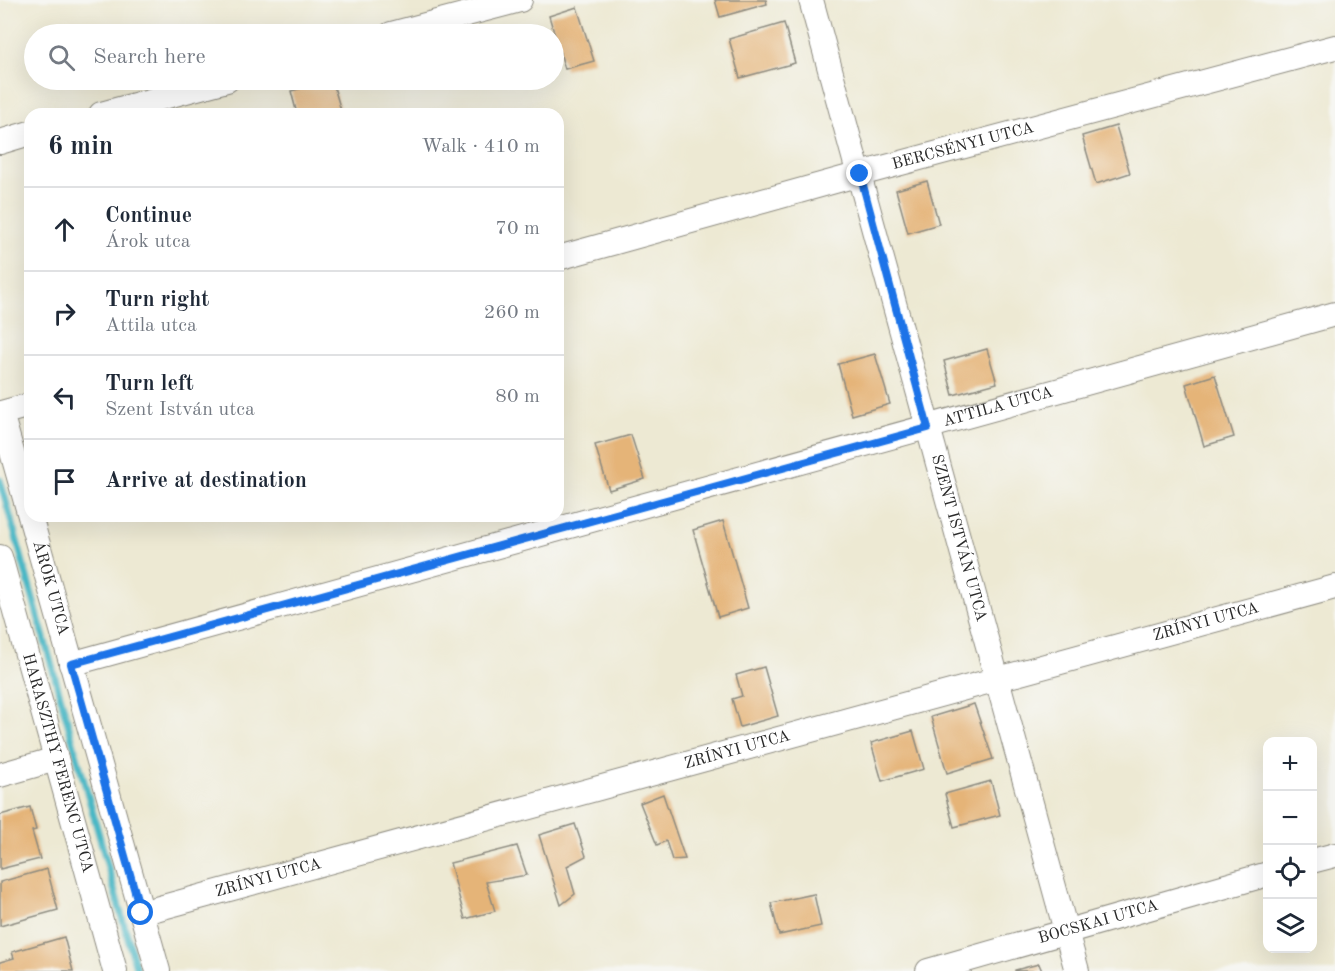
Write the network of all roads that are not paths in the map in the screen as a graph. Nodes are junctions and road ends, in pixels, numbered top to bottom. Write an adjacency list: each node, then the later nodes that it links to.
1 (520, 0): 3 (street)
2 (811, 0): 9 (street, SZENT ISTVÁN UTCA)
3 (429, 24)
4 (1335, 47): 9 (street, BERCSÉNYI UTCA)
5 (190, 90): 6 (street)
6 (123, 108)
7 (24, 136): 8 (street)
8 (0, 142)
9 (860, 174): 10 (street, BERCSÉNYI UTCA); 14 (street, SZENT ISTVÁN UTCA)
10 (564, 256)
11 (1335, 314): 14 (street, ATTILA UTCA)
12 (24, 407): 13 (street)
13 (1, 413): 15 (street, ÁROK UTCA)
14 (928, 428): 19 (street, ATTILA UTCA); 20 (street, SZENT ISTVÁN UTCA)
15 (24, 495)
16 (31, 522): 19 (street, ÁROK UTCA)
17 (0, 557): 21 (street, HARASZTHY FERENC UTCA)
18 (1335, 587): 20 (street, ZRÍNYI UTCA)
19 (71, 664): 26 (street, ÁROK UTCA)
20 (998, 679): 26 (street, ZRÍNYI UTCA); 27 (street, SZENT ISTVÁN UTCA)
21 (56, 759): 22 (street); 28 (street, HARASZTHY FERENC UTCA)
22 (0, 775)
23 (1335, 855): 24 (street)
24 (1317, 860)
25 (1263, 875): 27 (street, BOCSKAI UTCA)
26 (141, 913): 29 (street, ÁROK UTCA)
27 (1066, 933): 30 (street, BOCSKAI UTCA); 31 (street, SZENT ISTVÁN UTCA)
28 (115, 971)
29 (158, 971)
30 (928, 971)
31 (1077, 971)

